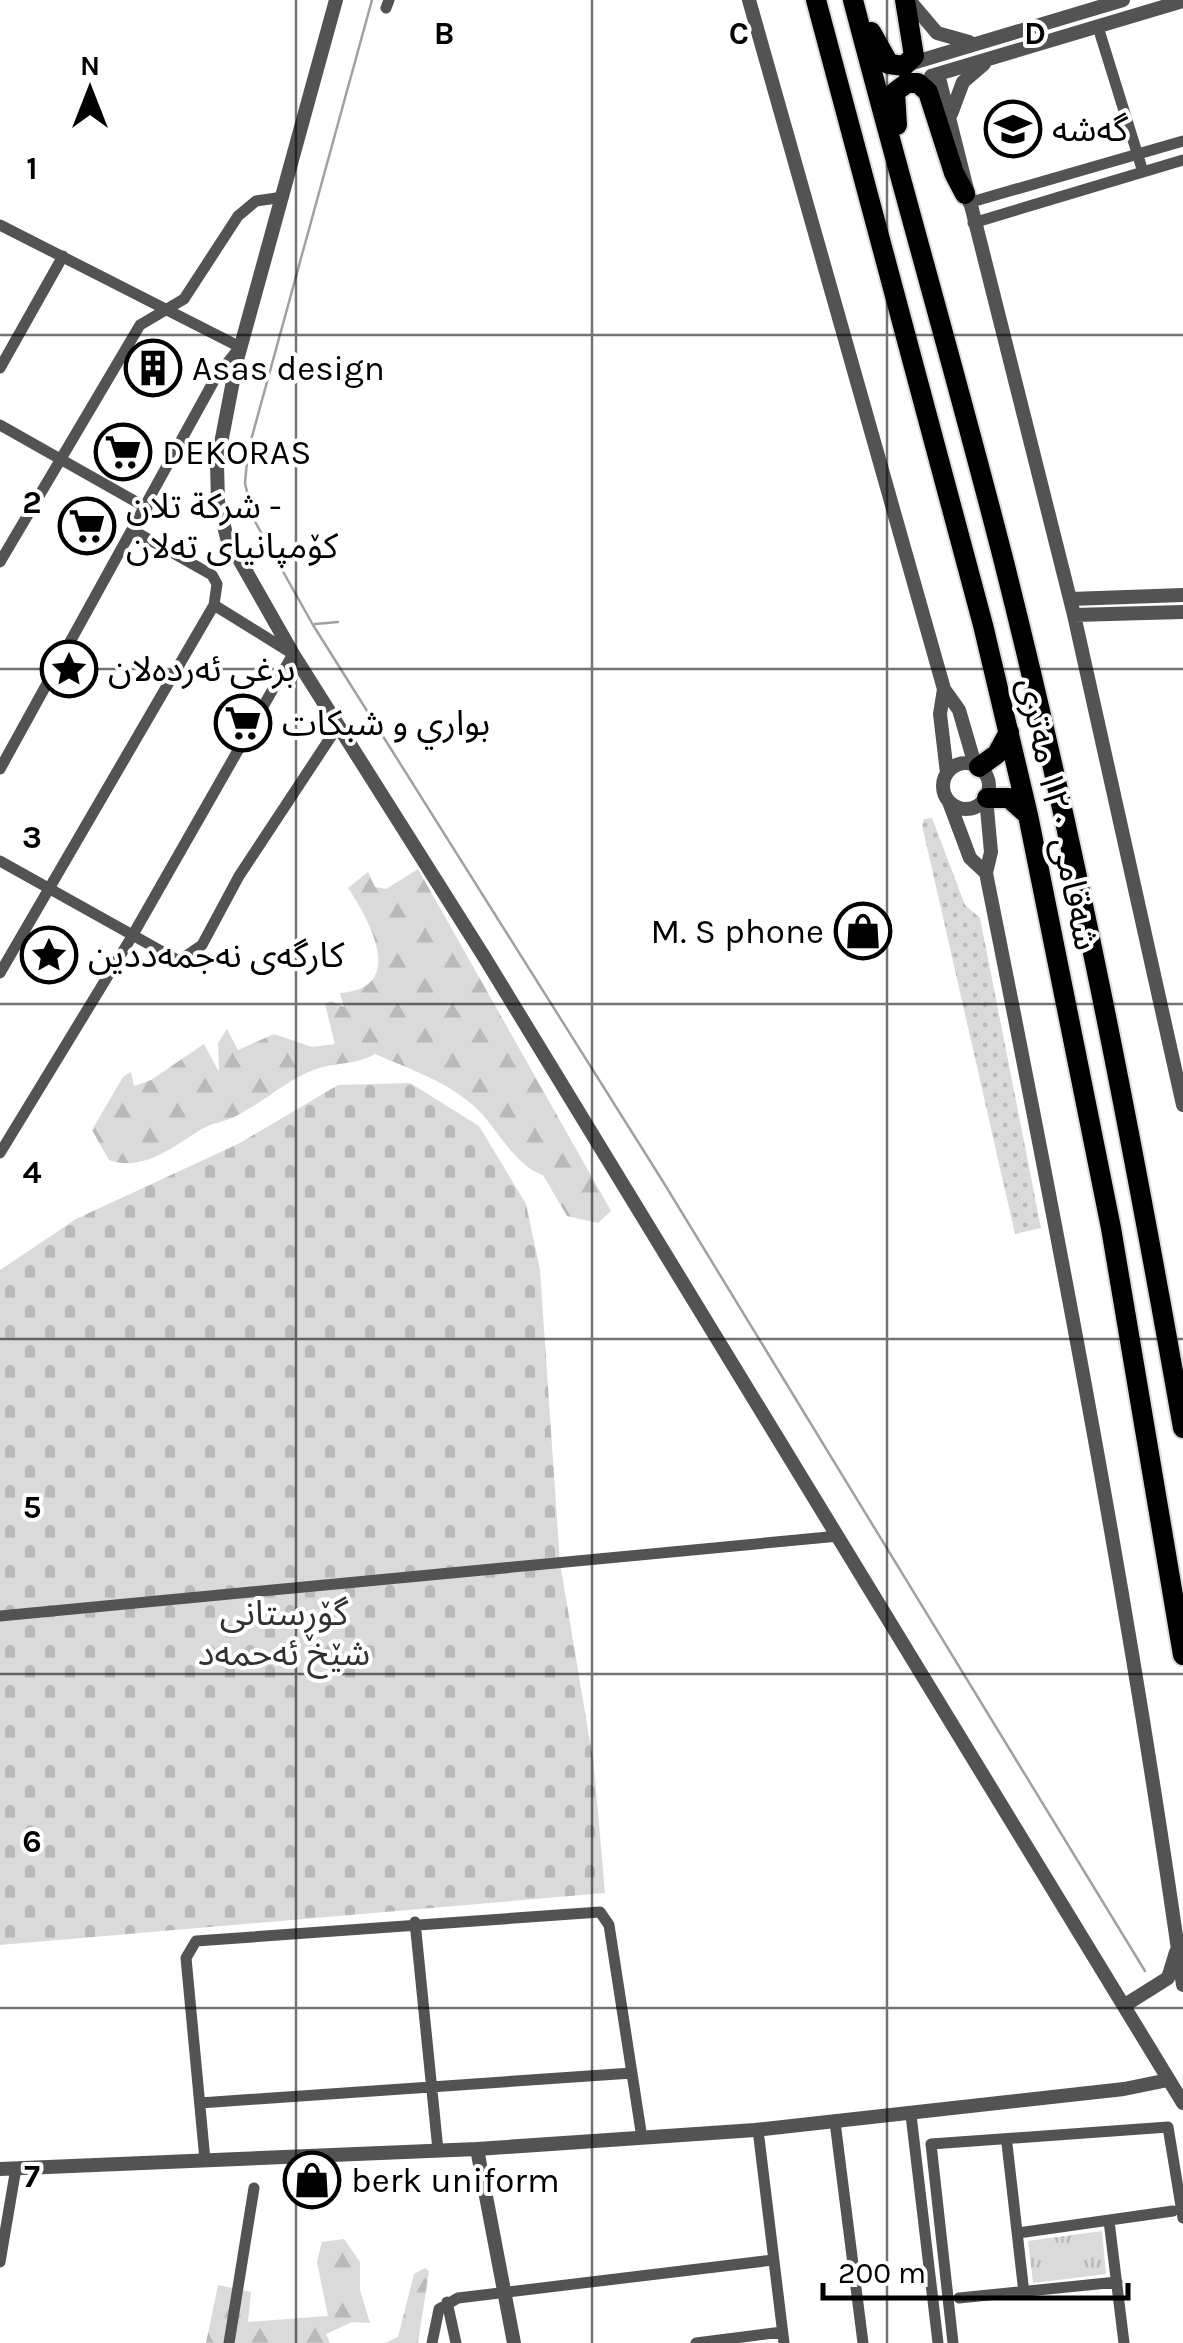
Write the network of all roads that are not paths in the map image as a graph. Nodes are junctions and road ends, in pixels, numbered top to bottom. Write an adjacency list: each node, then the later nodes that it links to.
1 (336, 0): 22 (street)
2 (749, 0): 42 (street)
3 (816, 0): 44 (highway, شەقامی ١٢٠ مەتری)
4 (854, 0): 16 (highway); 24 (highway, شەقامی ١٢٠ مەتری)
5 (907, 0): 11 (street); 16 (highway)
6 (1123, 0): 8 (street)
7 (1183, 2): 9 (street)
8 (1049, 22): 10 (street); 12 (street)
9 (1098, 26): 12 (street); 19 (street)
10 (1031, 28): 11 (street); 13 (street)
11 (995, 38): 16 (street)
12 (1057, 39): 13 (street)
13 (1036, 45): 14 (street)
14 (994, 57): 15 (street); 17 (street)
15 (938, 74): 16 (street); 17 (street)
16 (899, 75): 23 (highway); 24 (highway)
17 (951, 120): 23 (street)
18 (1183, 141): 19 (street)
19 (1138, 154): 21 (street); 23 (street)
20 (1183, 160): 21 (street)
21 (1143, 172): 25 (street)
22 (284, 197): 28 (street); 29 (street)
23 (967, 199): 25 (street)
24 (910, 216): 58 (highway, شەقامی ١٢٠ مەتری)
25 (973, 222): 37 (street)
26 (0, 225): 27 (street)
27 (63, 256): 28 (street); 30 (street)
28 (164, 309): 29 (street); 32 (street)
29 (240, 346): 33 (street); 41 (street)
30 (0, 368)
31 (0, 425): 32 (street)
32 (60, 459): 33 (street); 35 (street)
33 (148, 508): 34 (street)
34 (134, 532): 38 (street); 46 (street)
35 (0, 562)
36 (1183, 595): 37 (street)
37 (1070, 599): 40 (street)
38 (214, 606): 41 (street); 53 (street)
39 (1183, 612): 40 (street)
40 (1074, 615): 56 (street)
41 (293, 654): 43 (street); 54 (street)
42 (944, 689): 45 (street); 47 (street)
43 (338, 726): 54 (street); 59 (street)
44 (1009, 732): 45 (highway); 50 (highway, شەقامی ١٢٠ مەتری)
45 (977, 766): 47 (street); 48 (street)
46 (0, 769)
47 (946, 774): 49 (street)
48 (987, 798): 49 (street); 50 (highway); 52 (street)
49 (948, 802): 52 (street)
50 (1028, 815): 61 (highway, شەقامی ١٢٠ مەتری)
51 (0, 861): 53 (street)
52 (986, 873): 63 (street)
53 (50, 889): 54 (street); 55 (street)
54 (131, 938): 57 (street)
55 (0, 972)
56 (1183, 1105)
57 (0, 1153)
58 (1183, 1428)
59 (839, 1536): 60 (street); 65 (street)
60 (0, 1616)
61 (1183, 1655)
62 (415, 1922): 66 (street); 68 (street); 69 (street)
63 (1178, 1947): 64 (street); 65 (street)
64 (1183, 1986)
65 (1125, 2006): 67 (street)
66 (632, 2073): 68 (street); 73 (street)
67 (1168, 2080): 70 (street); 71 (street)
68 (432, 2089): 69 (street); 77 (street)
69 (200, 2103): 78 (street)
70 (1183, 2103)
71 (910, 2115): 72 (street); 80 (street)
72 (835, 2122): 73 (street); 99 (street)
73 (642, 2138): 76 (street)
74 (759, 2138): 86 (street)
75 (1008, 2144): 85 (street)
76 (477, 2149): 77 (street); 89 (street)
77 (438, 2150): 78 (street)
78 (205, 2160): 81 (street)
79 (930, 2161): 80 (street); 83 (street); 101 (street)
80 (916, 2163): 100 (street)
81 (8, 2168): 87 (street)
82 (254, 2188): 94 (street)
83 (1178, 2214): 84 (street)
84 (1109, 2221): 85 (street); 88 (street)
85 (1018, 2233): 90 (street)
86 (774, 2260): 89 (street); 93 (street)
87 (0, 2262)
88 (1117, 2282): 90 (street); 102 (street)
89 (504, 2290): 92 (street); 97 (street)
90 (1024, 2293): 91 (street)
91 (959, 2298)
92 (447, 2302): 95 (street); 96 (street)
93 (783, 2338): 98 (street)
94 (229, 2343)
95 (432, 2343)
96 (456, 2343)
97 (514, 2343)
98 (696, 2343)
99 (863, 2343)
100 (938, 2343)
101 (954, 2343)
102 (1124, 2343)

